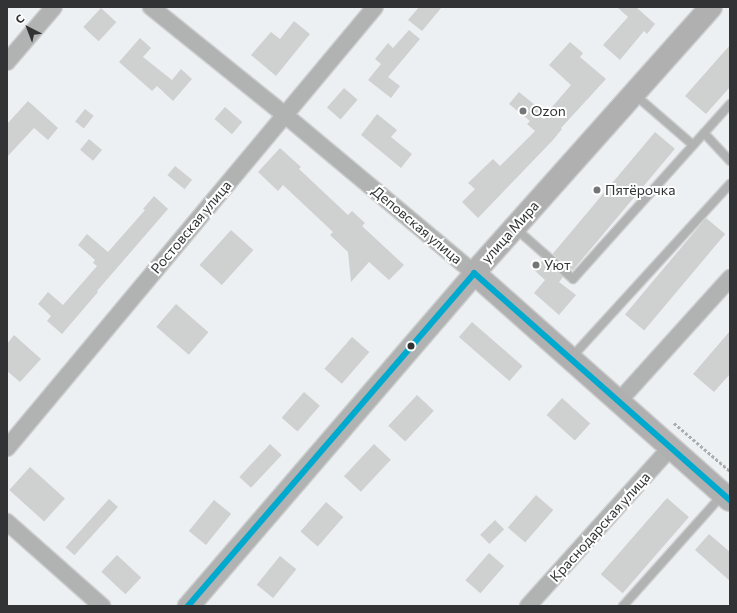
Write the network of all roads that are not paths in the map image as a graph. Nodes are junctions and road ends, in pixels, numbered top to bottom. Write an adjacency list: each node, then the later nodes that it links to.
1 (54, 7): 5 (street)
2 (151, 7): 8 (street, Деповская улица)
3 (375, 7): 8 (street, Ростовская улица)
4 (711, 7): 6 (main road, улица Мира)
5 (7, 62)
6 (633, 93): 10 (lane); 13 (main road, улица Мира)
7 (730, 104): 9 (lane)
8 (284, 115): 14 (street, Деповская улица); 18 (street, Ростовская улица)
9 (704, 133): 10 (lane); 11 (lane)
10 (693, 145): 13 (lane)
11 (730, 162)
12 (730, 184): 16 (lane)
13 (515, 228): 14 (main road, улица Мира)
14 (474, 273): 16 (main road, Деповская улица); 23 (street, улица Мира)
15 (730, 278): 17 (street)
16 (570, 358): 17 (main road, Деповская улица)
17 (619, 401): 19 (main road, Деповская улица)
18 (7, 448)
19 (671, 448): 20 (main road, Деповская улица); 24 (street, Краснодарская улица)
20 (727, 497): 25 (lane)
21 (7, 522): 22 (street)
22 (102, 606)
23 (188, 606)
24 (528, 606)
25 (623, 606)

